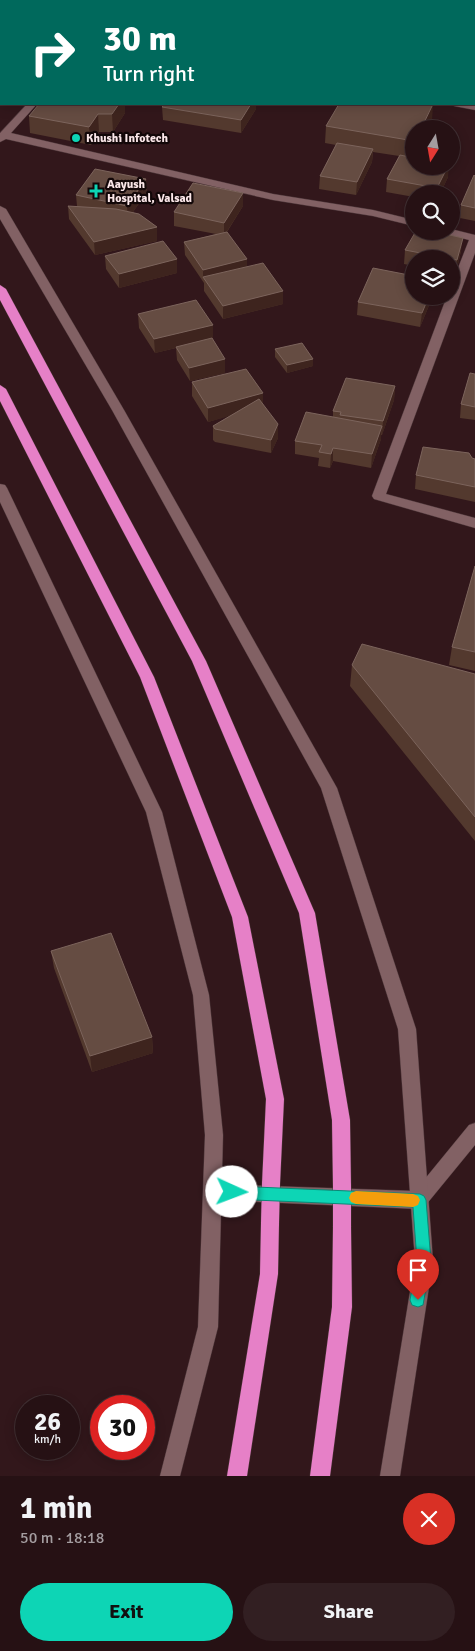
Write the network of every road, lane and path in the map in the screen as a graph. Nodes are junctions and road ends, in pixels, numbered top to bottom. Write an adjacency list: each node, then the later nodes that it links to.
1 (31, 105): 2 (street)
2 (2, 137): 4 (street)
3 (0, 208): 13 (street)
4 (405, 221)
5 (460, 234): 6 (street)
6 (475, 238): 10 (street)
7 (0, 289): 16 (highway, bridge)
8 (0, 390): 15 (highway, bridge)
9 (0, 488): 12 (street)
10 (475, 523)
11 (475, 1131): 13 (street)
12 (213, 1192): 13 (street); 14 (street)
13 (420, 1200): 17 (street)
14 (170, 1476)
15 (237, 1476)
16 (320, 1476)
17 (390, 1476)

